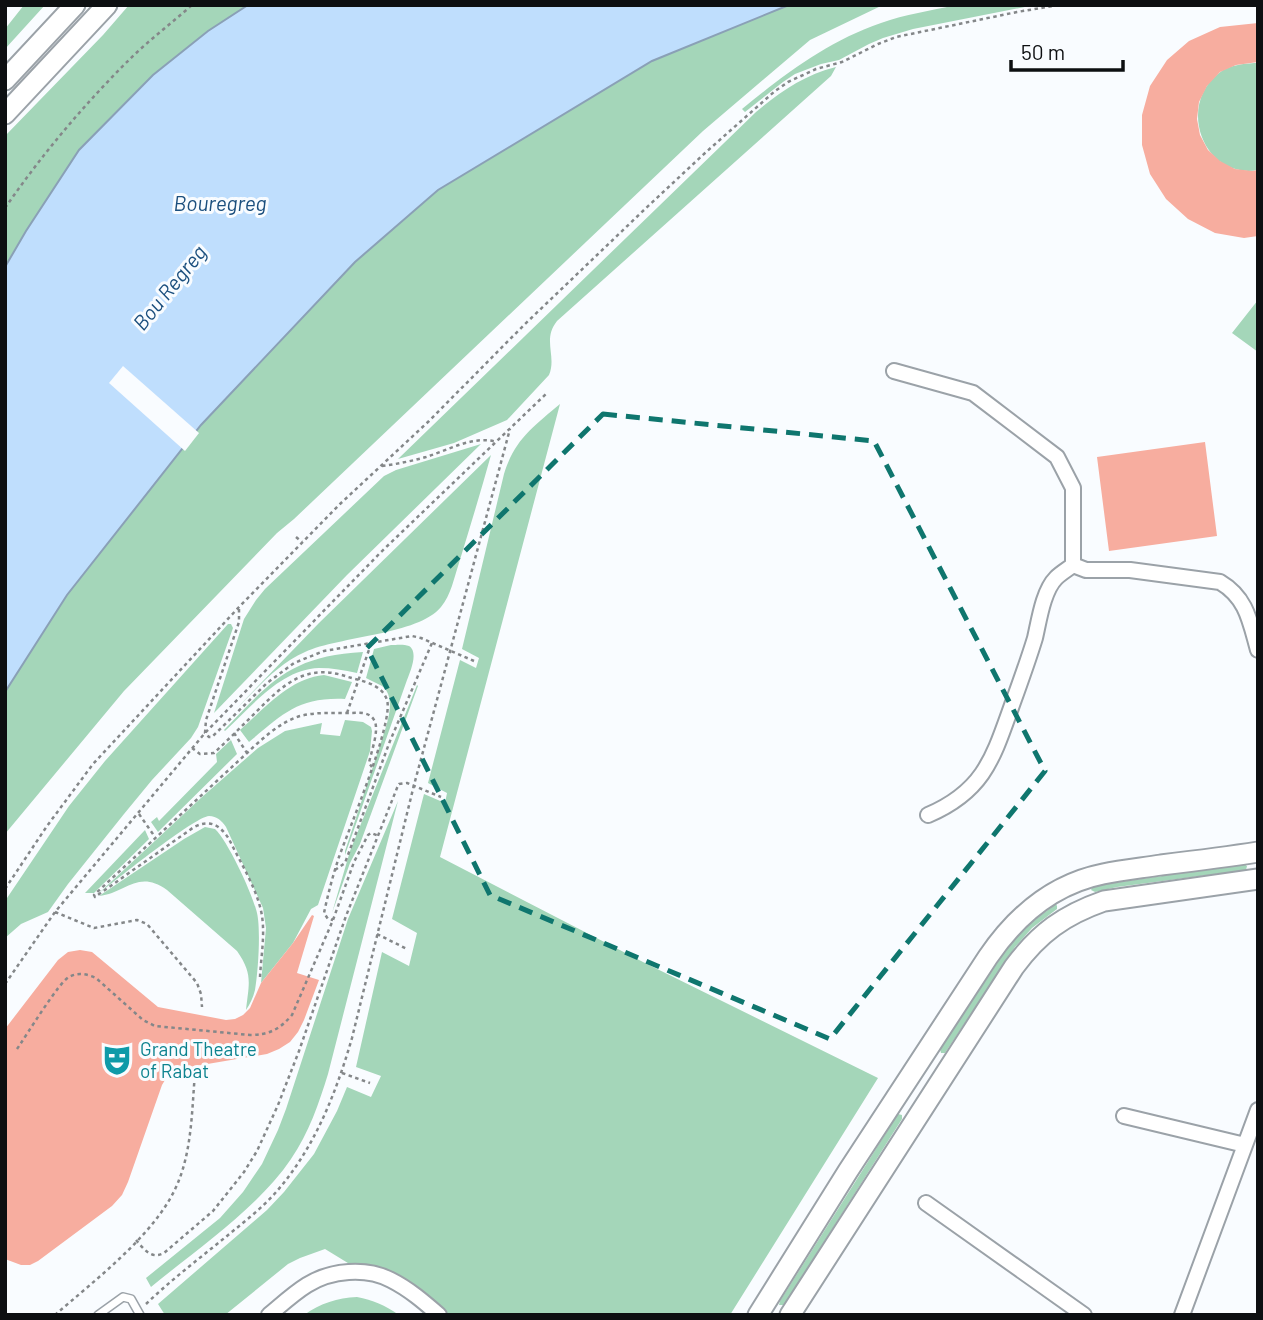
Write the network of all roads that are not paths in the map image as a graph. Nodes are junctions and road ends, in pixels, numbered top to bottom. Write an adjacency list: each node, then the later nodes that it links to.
1 (75, 5): 3 (street)
2 (107, 5): 4 (street)
3 (5, 80)
4 (5, 114)
5 (894, 371): 6 (street)
6 (1073, 565): 7 (street); 8 (street)
7 (1258, 650)
8 (928, 816)
9 (1258, 852): 11 (street)
10 (1258, 879): 12 (street)
11 (1072, 884): 12 (street); 13 (street)
12 (1084, 908): 14 (street)
13 (911, 1076): 14 (street); 20 (street)
14 (934, 1091): 24 (street)
15 (1258, 1110): 17 (street)
16 (1124, 1116): 17 (street)
17 (1245, 1145): 26 (street)
18 (926, 1203): 25 (street)
19 (139, 1313): 21 (lane)
20 (759, 1314)
21 (98, 1315)
22 (269, 1315): 23 (street)
23 (439, 1315)
24 (790, 1315)
25 (1084, 1315)
26 (1182, 1315)

